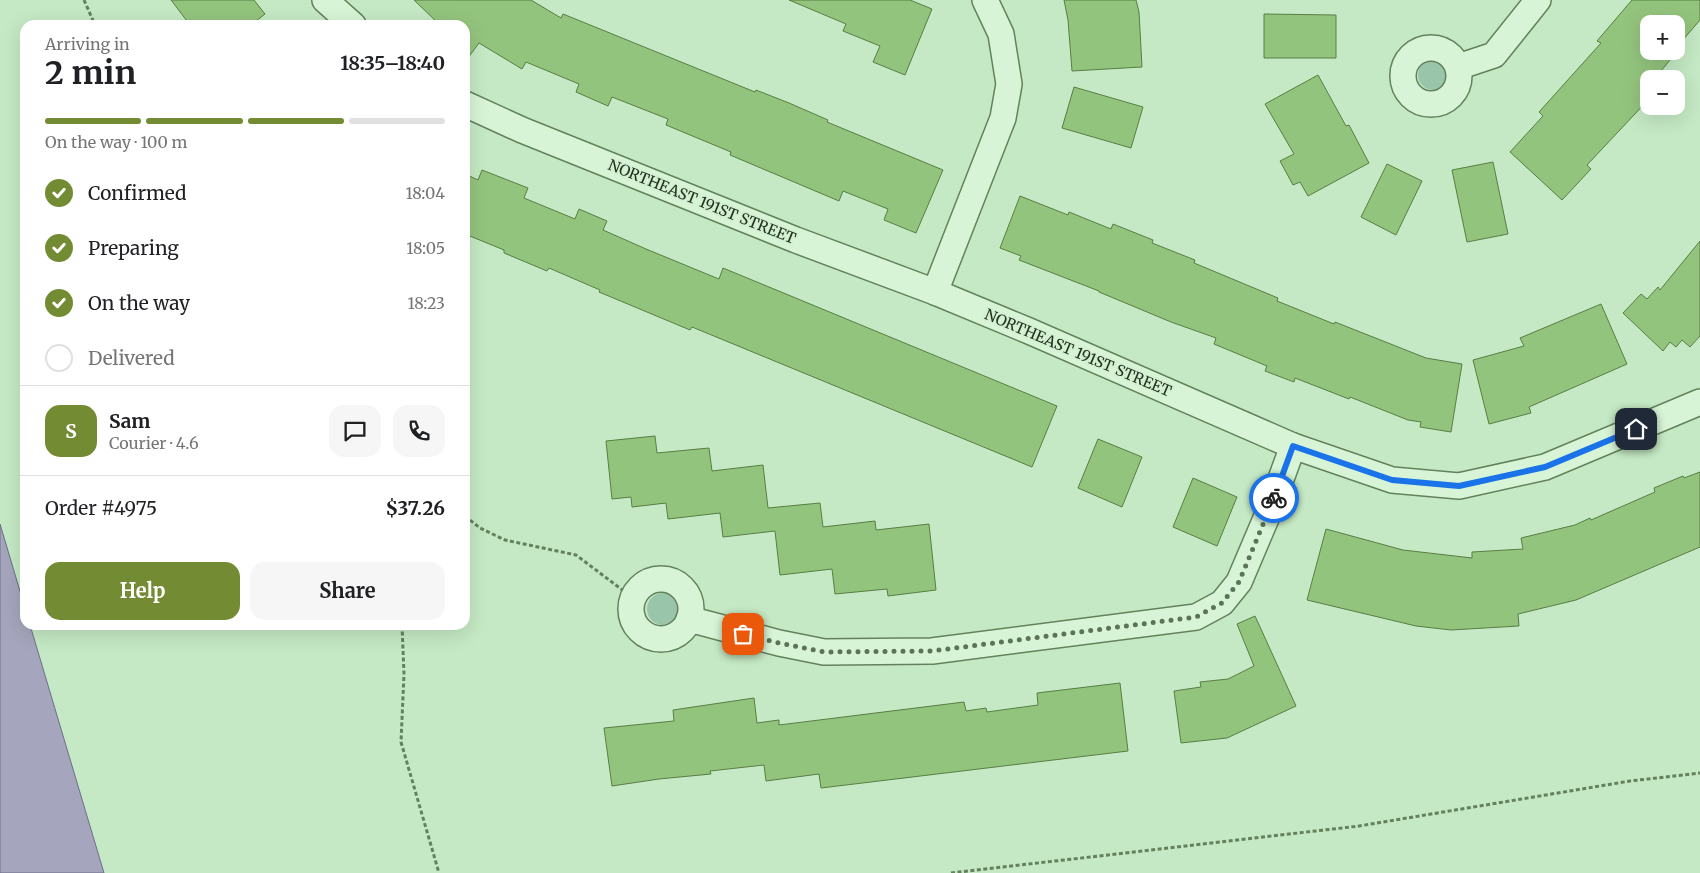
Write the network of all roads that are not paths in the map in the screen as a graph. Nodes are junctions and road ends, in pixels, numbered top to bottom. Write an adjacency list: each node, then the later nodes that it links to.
1 (325, 0): 4 (street)
2 (985, 0): 7 (street)
3 (1538, 0): 5 (street)
4 (347, 20)
5 (1458, 67)
6 (470, 106): 7 (street, NORTHEAST 191ST STREET)
7 (935, 292): 9 (street, NORTHEAST 191ST STREET)
8 (1700, 402): 9 (street, NORTHEAST 191ST STREET)
9 (1293, 446): 10 (street)
10 (689, 620): 10 (street)

